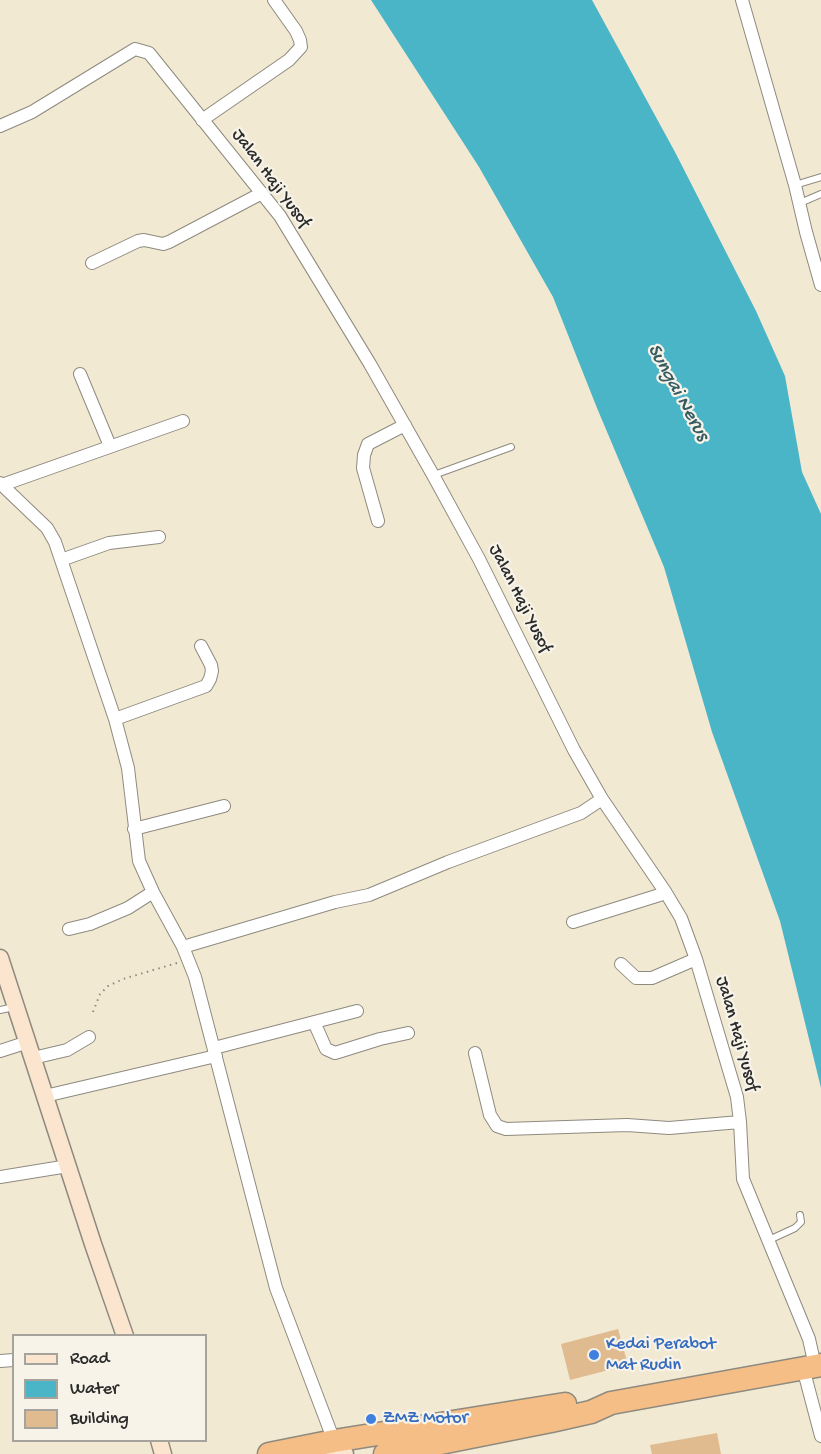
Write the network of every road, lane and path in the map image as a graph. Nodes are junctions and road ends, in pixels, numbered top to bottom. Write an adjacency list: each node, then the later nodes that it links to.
1 (274, 0): 3 (street)
2 (742, 0): 6 (street)
3 (202, 120): 4 (street, Jalan Haji Yusof); 7 (street, Jalan Haji Yusof)
4 (0, 126)
5 (820, 180): 6 (lane)
6 (795, 185): 9 (street)
7 (262, 193): 10 (street); 14 (street, Jalan Haji Yusof)
8 (821, 194): 9 (lane)
9 (800, 203): 11 (street)
10 (92, 263)
11 (821, 285)
12 (80, 374): 15 (street)
13 (183, 421): 15 (street)
14 (405, 425): 17 (street, Jalan Haji Yusof); 19 (street)
15 (110, 446): 18 (street)
16 (511, 447): 17 (lane)
17 (433, 475): 24 (street, Jalan Haji Yusof)
18 (1, 484): 21 (street)
19 (378, 521)
20 (159, 537): 21 (street)
21 (61, 561): 23 (street)
22 (201, 646): 23 (street)
23 (115, 719): 26 (street)
24 (602, 800): 28 (street, Jalan Haji Yusof); 31 (street)
25 (224, 806): 26 (street)
26 (134, 829): 27 (street)
27 (153, 892): 30 (street); 31 (street)
28 (666, 893): 29 (street); 33 (street, Jalan Haji Yusof)
29 (573, 922)
30 (69, 929)
31 (183, 947): 34 (street)
32 (0, 958): 36 (main road)
33 (696, 959): 35 (street); 47 (street, Jalan Haji Yusof)
34 (189, 960): 38 (path); 44 (street)
35 (621, 964)
36 (8, 1008): 42 (main road)
37 (357, 1011): 39 (street)
38 (93, 1012)
39 (314, 1022): 40 (street); 44 (street)
40 (408, 1033)
41 (89, 1037): 42 (street)
42 (31, 1050): 43 (street); 46 (main road)
43 (0, 1051)
44 (215, 1052): 46 (street); 56 (street)
45 (476, 1053): 47 (street)
46 (45, 1096): 48 (main road)
47 (740, 1122): 51 (street, Jalan Haji Yusof)
48 (68, 1166): 49 (street); 52 (main road)
49 (0, 1177)
50 (800, 1215): 51 (lane)
51 (769, 1240): 53 (street, Jalan Haji Yusof)
52 (125, 1334)
53 (813, 1366): 54 (highway); 55 (street, Jalan Haji Yusof)
54 (611, 1403): 56 (highway); 58 (highway)
55 (821, 1436)
56 (337, 1450): 57 (highway)
57 (269, 1454)
58 (385, 1454)

